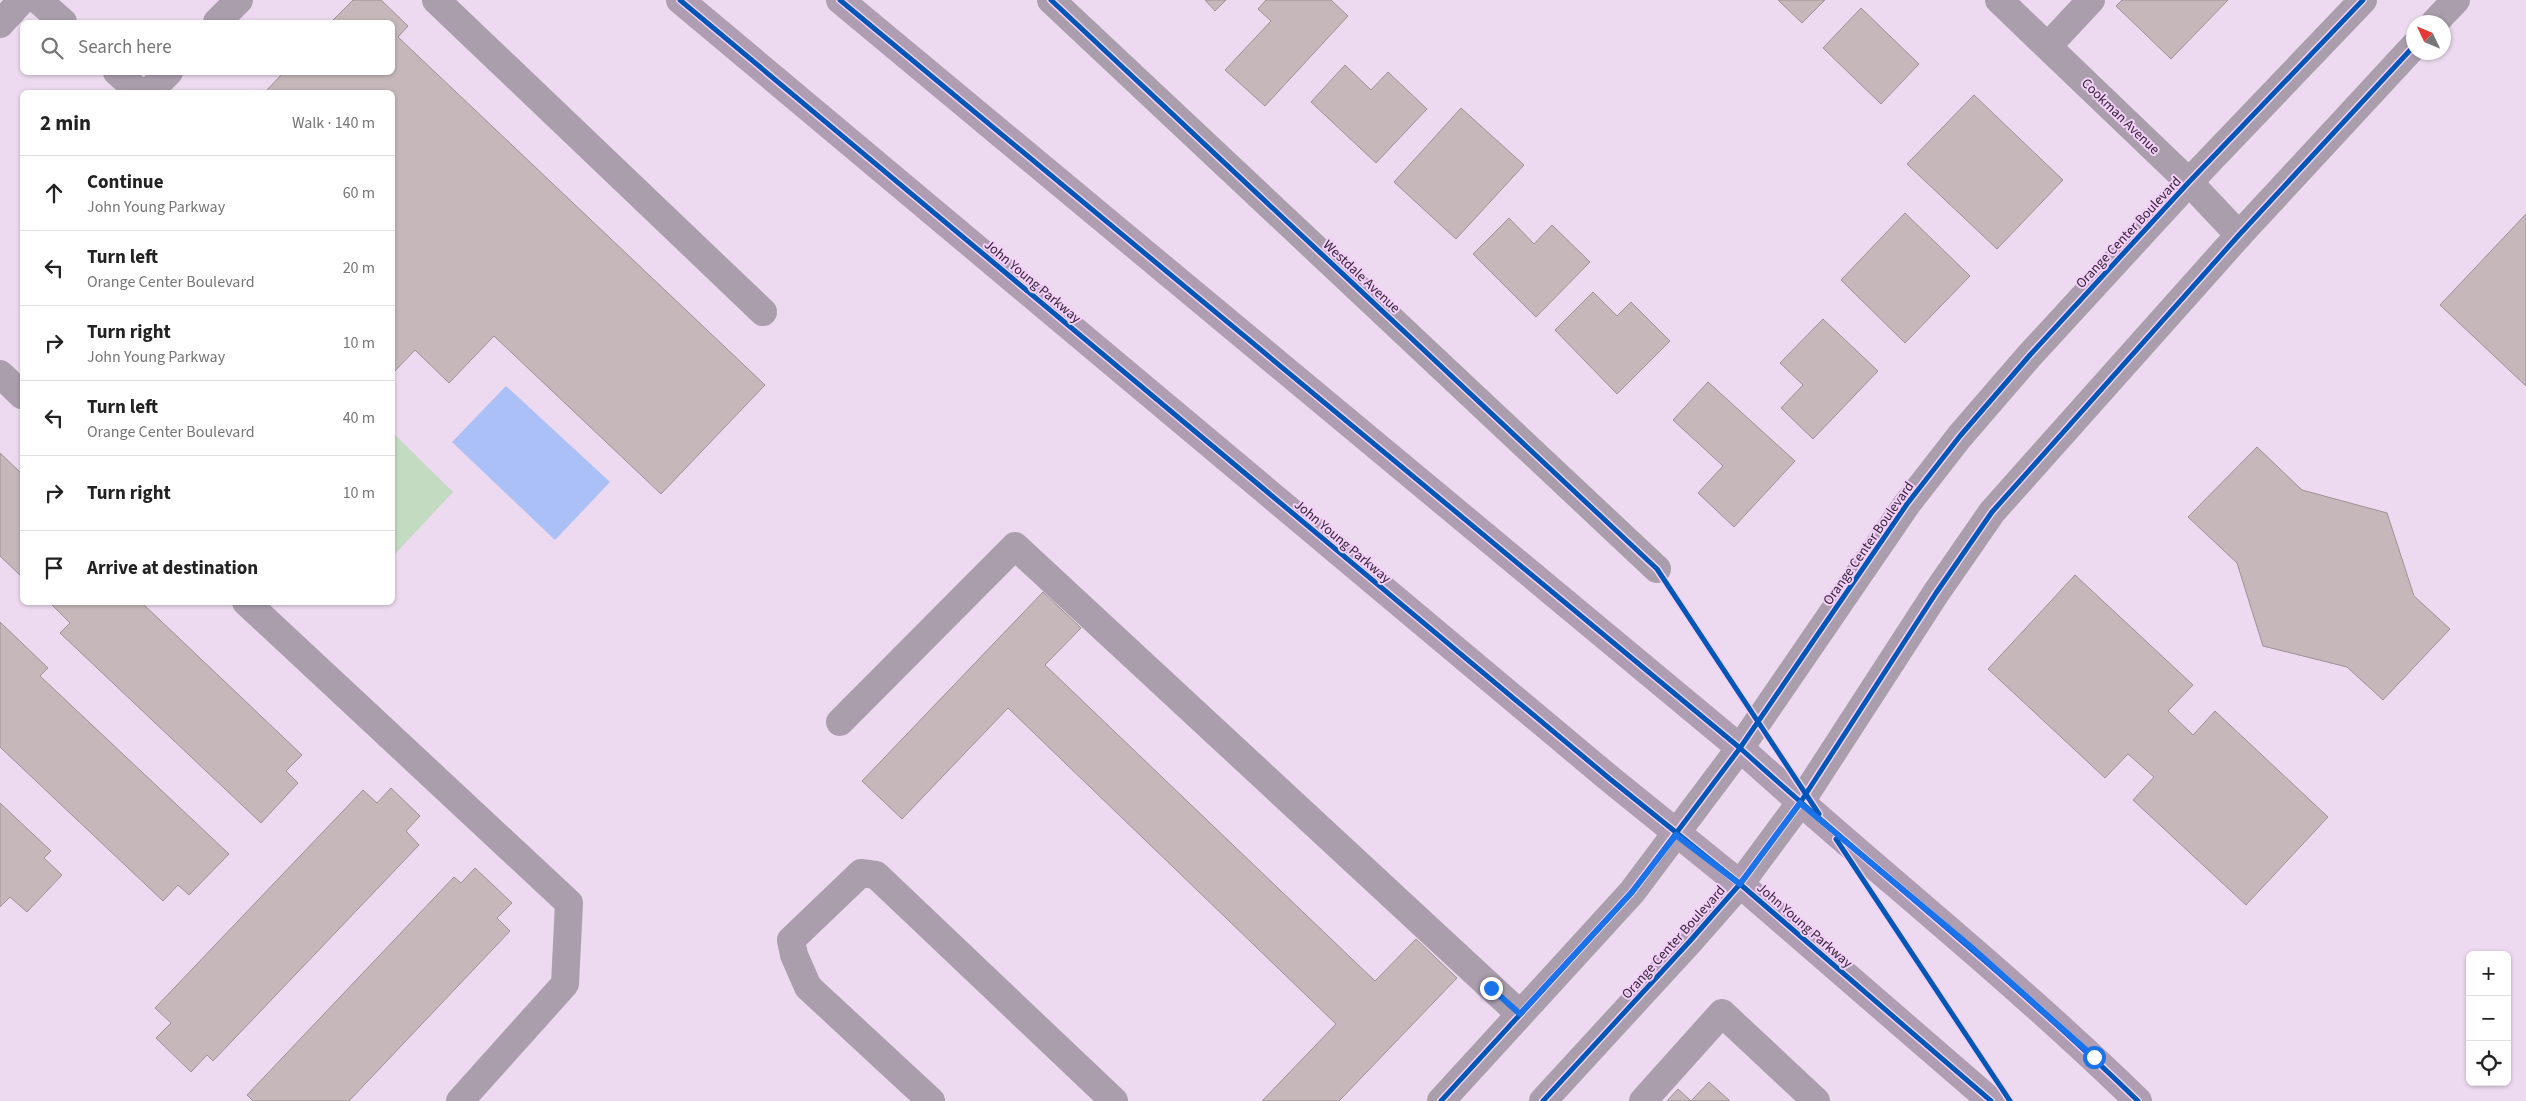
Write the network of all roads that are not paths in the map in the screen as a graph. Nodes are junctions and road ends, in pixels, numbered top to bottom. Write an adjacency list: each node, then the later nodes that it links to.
1 (22, 0): 15 (street)
2 (38, 0): 13 (street)
3 (239, 0): 14 (street)
4 (436, 0): 24 (street)
5 (680, 0): 32 (main road, John Young Parkway)
6 (840, 0): 30 (main road)
7 (1051, 0): 27 (street, Westdale Avenue)
8 (1999, 0): 16 (street, Cookman Avenue)
9 (2091, 0): 16 (street)
10 (2363, 0): 22 (street, Orange Center Boulevard)
11 (2456, 0): 12 (street)
12 (2442, 15)
13 (61, 20)
14 (219, 20)
15 (0, 24)
16 (2048, 46): 22 (street, Cookman Avenue)
17 (2406, 55): 23 (street, Orange Center Boulevard)
18 (120, 75): 20 (street)
19 (166, 75): 21 (street)
20 (137, 90)
21 (151, 90)
22 (2189, 182): 23 (street, Cookman Avenue); 30 (street, Orange Center Boulevard)
23 (2239, 235): 31 (street, Orange Center Boulevard)
24 (763, 312)
25 (0, 374): 26 (street)
26 (20, 393)
27 (1657, 569)
28 (249, 605): 35 (street)
29 (840, 722): 34 (street)
30 (1740, 748): 31 (main road); 32 (street, Orange Center Boulevard)
31 (1800, 803): 33 (street, Orange Center Boulevard); 43 (main road)
32 (1676, 835): 33 (main road, John Young Parkway); 34 (street, Orange Center Boulevard)
33 (1740, 884): 39 (street, Orange Center Boulevard); 42 (main road, John Young Parkway)
34 (1520, 1014): 38 (street, Orange Center Boulevard)
35 (460, 1101)
36 (931, 1101): 37 (street)
37 (1114, 1101)
38 (1440, 1101)
39 (1544, 1101)
40 (1643, 1101): 41 (street)
41 (1816, 1101)
42 (1991, 1101)
43 (2138, 1101)

